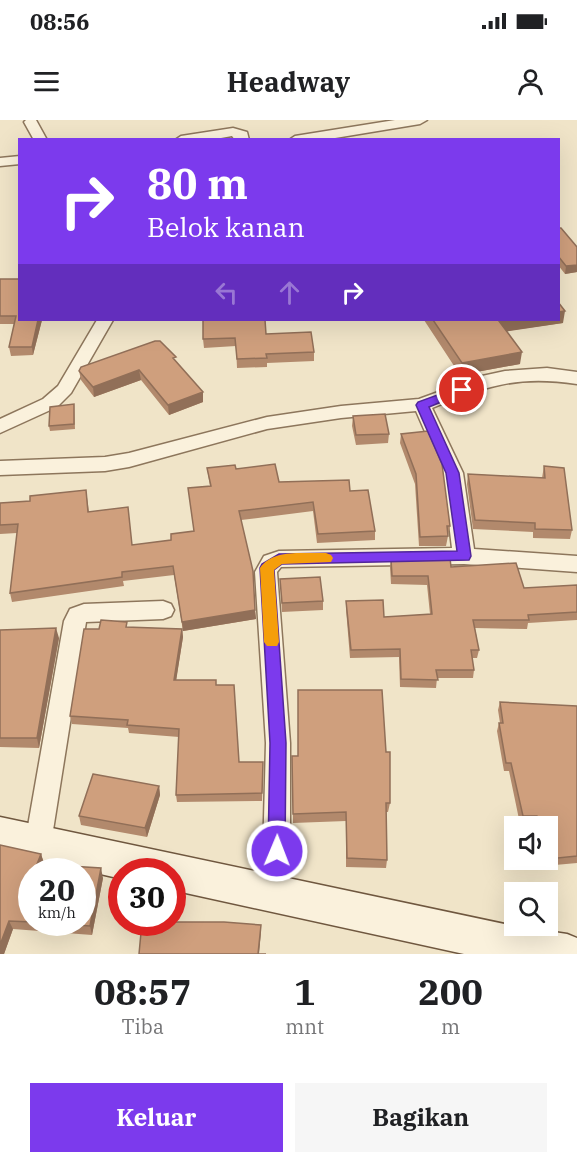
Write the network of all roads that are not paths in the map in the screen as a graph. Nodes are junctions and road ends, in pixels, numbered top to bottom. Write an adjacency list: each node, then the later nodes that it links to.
1 (328, 120): 4 (street)
2 (420, 120): 4 (street)
3 (31, 122): 5 (street)
4 (338, 132): 8 (street)
5 (40, 138)
6 (194, 138): 7 (street)
7 (242, 138)
8 (306, 138)
9 (18, 160): 10 (street)
10 (0, 162)
11 (104, 321): 14 (street)
12 (577, 378): 13 (street)
13 (422, 405): 15 (street); 16 (street)
14 (0, 427)
15 (0, 468)
16 (464, 556): 17 (street); 23 (street)
17 (577, 564)
18 (163, 610): 20 (street)
19 (0, 834): 20 (street)
20 (38, 843): 21 (street)
21 (108, 858)
22 (186, 875): 23 (street)
23 (276, 894): 24 (street)
24 (567, 954)

